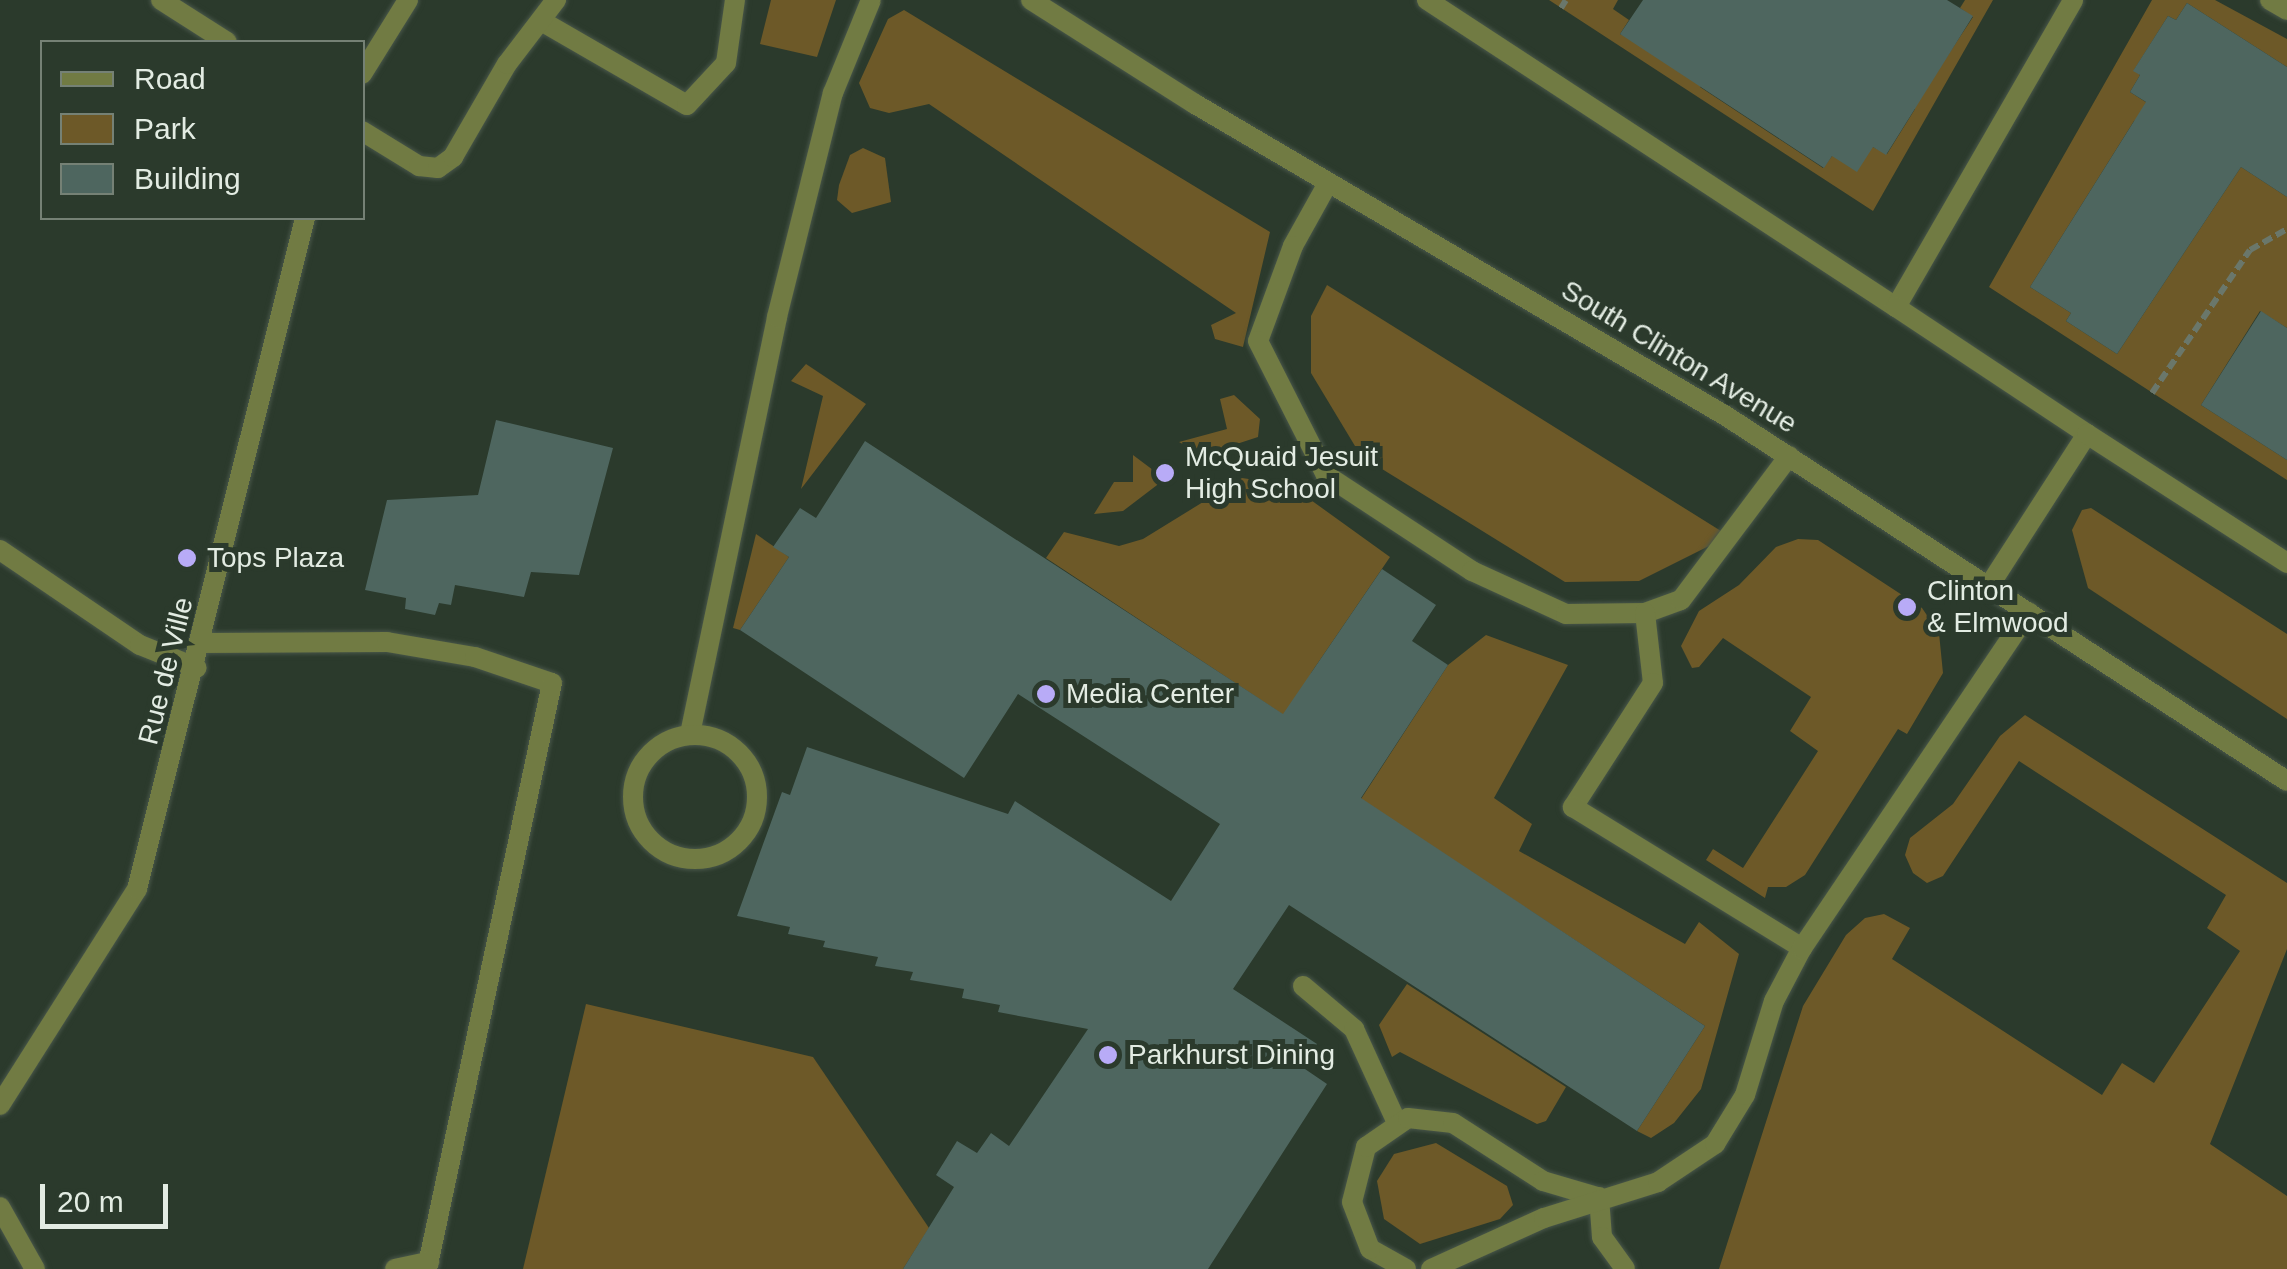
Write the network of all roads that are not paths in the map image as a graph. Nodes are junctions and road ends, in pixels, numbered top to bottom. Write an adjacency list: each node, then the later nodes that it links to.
1 (162, 0): 12 (street)
2 (408, 0): 13 (street)
3 (556, 0): 11 (street)
4 (735, 0): 11 (street)
5 (872, 0): 27 (street)
6 (1031, 0): 15 (street, South Clinton Avenue)
7 (1428, 0): 17 (street)
8 (2072, 0): 17 (street)
9 (2270, 0): 10 (street)
10 (2287, 10)
11 (543, 22): 14 (street)
12 (223, 40)
13 (365, 69)
14 (365, 133)
15 (1328, 183): 19 (street, South Clinton Avenue); 24 (street)
16 (305, 220): 25 (street, Rue de Ville)
17 (1896, 306): 18 (street)
18 (2087, 434): 21 (street); 22 (street)
19 (1789, 456): 22 (street, South Clinton Avenue); 24 (street)
20 (0, 550): 26 (street)
21 (2287, 563)
22 (1990, 586): 23 (street, South Clinton Avenue)
23 (2030, 612): 28 (street, South Clinton Avenue); 29 (street)
24 (1645, 613): 29 (street)
25 (202, 643): 26 (street, Rue de Ville); 35 (street)
26 (196, 668): 31 (street, Rue de Ville)
27 (690, 734): 27 (street)
28 (2287, 781)
29 (1802, 948): 33 (street)
30 (1303, 986): 32 (street)
31 (0, 1105)
32 (1396, 1123): 33 (street); 39 (street)
33 (1599, 1197): 36 (street); 40 (street)
34 (0, 1207): 37 (street)
35 (428, 1266): 38 (street)
36 (1439, 1268)
37 (35, 1269)
38 (395, 1269)
39 (1406, 1269)
40 (1626, 1269)

